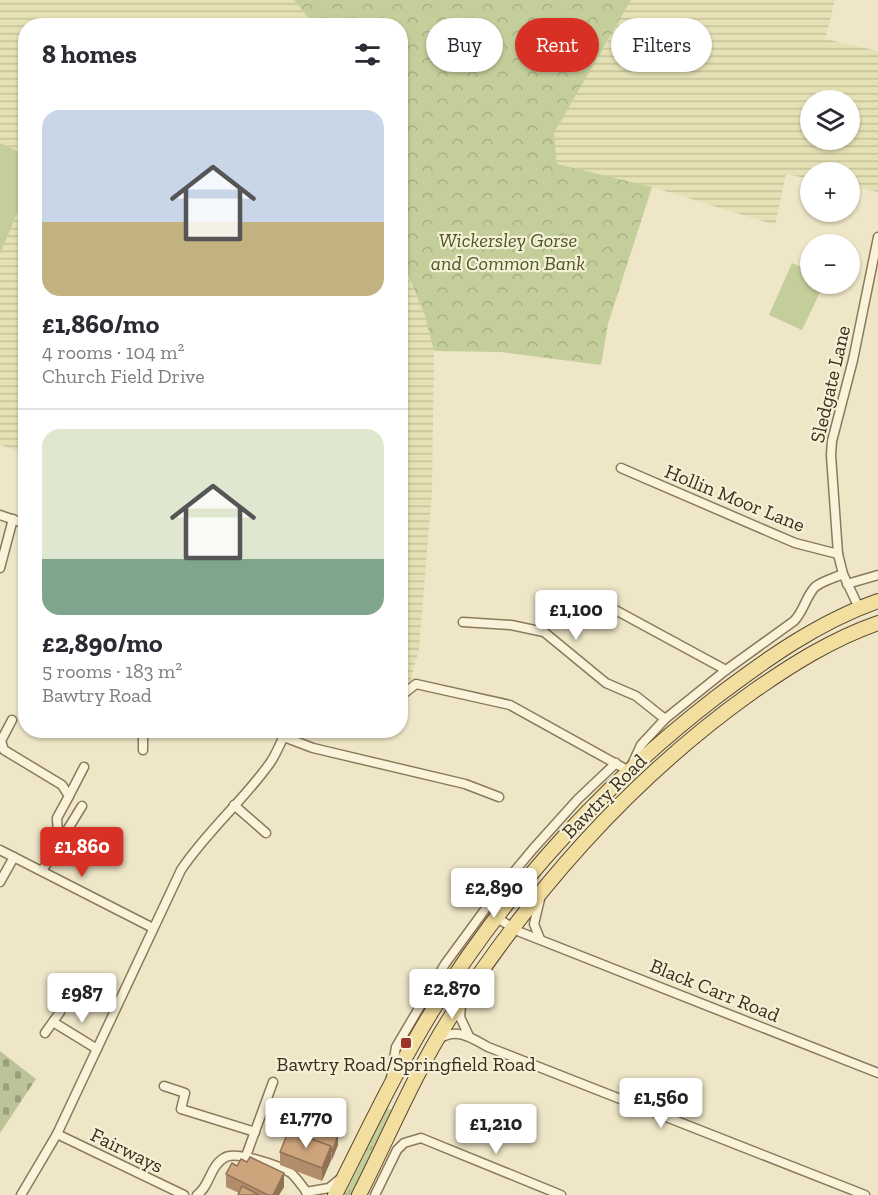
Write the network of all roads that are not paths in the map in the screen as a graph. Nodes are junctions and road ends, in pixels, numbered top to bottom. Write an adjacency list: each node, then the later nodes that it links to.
1 (878, 237): 6 (street, Sledgate Lane)
2 (621, 468): 6 (street, Hollin Moor Lane)
3 (0, 515): 4 (street)
4 (13, 519): 5 (street); 7 (street)
5 (18, 521)
6 (838, 554): 8 (street, Sledgate Lane)
7 (0, 568)
8 (843, 574): 10 (street); 16 (street, Bawtry Road)
9 (878, 574): 10 (street)
10 (847, 584): 13 (street)
11 (878, 601): 13 (main road, Bawtry Road)
12 (608, 606): 16 (street)
13 (860, 608): 27 (main road, Bawtry Road)
14 (463, 622): 18 (street)
15 (878, 623): 39 (main road, Bawtry Road)
16 (726, 670): 18 (street, Bawtry Road)
17 (408, 690): 25 (street)
18 (665, 719): 27 (street, Bawtry Road)
19 (12, 720): 23 (street)
20 (143, 738): 24 (street)
21 (283, 738): 30 (street)
22 (293, 738): 29 (street)
23 (0, 741): 28 (street)
24 (143, 750)
25 (616, 763): 27 (street); 54 (street, Bawtry Road)
26 (84, 767): 28 (street)
27 (629, 771): 38 (main road, Bawtry Road)
28 (69, 796): 34 (street)
29 (500, 796)
30 (234, 805): 32 (street); 41 (street)
31 (82, 806): 34 (street)
32 (266, 833)
33 (0, 850): 35 (street)
34 (52, 855): 36 (street)
35 (14, 857): 36 (street); 37 (street)
36 (42, 872): 41 (street)
37 (0, 882)
38 (519, 890): 39 (main road); 40 (main road, Bawtry Road)
39 (538, 898): 42 (main road, Bawtry Road); 43 (street)
40 (497, 918): 42 (street, Black Carr Road); 54 (main road, Bawtry Road)
41 (153, 928): 50 (street)
42 (513, 928): 43 (street, Black Carr Road); 44 (main road, Bawtry Road)
43 (540, 939): 51 (street, Black Carr Road)
44 (461, 1002): 48 (street); 49 (main road, Bawtry Road)
45 (60, 1012): 46 (street)
46 (52, 1022): 47 (street); 50 (street)
47 (45, 1033)
48 (470, 1036): 49 (street); 67 (street)
49 (438, 1039): 64 (main road, Bawtry Road)
50 (98, 1049): 56 (street)
51 (878, 1072)
52 (273, 1082): 55 (street)
53 (164, 1086): 55 (street)
54 (390, 1088): 58 (main road, Bawtry Road)
55 (255, 1132): 57 (street)
56 (57, 1134): 60 (street); 61 (street, Fairways)
57 (246, 1156): 59 (street); 62 (street)
58 (345, 1175): 59 (street); 63 (main road, Bawtry Road)
59 (308, 1193)
60 (21, 1195)
61 (184, 1195)
62 (196, 1195)
63 (335, 1195)
64 (359, 1195)
65 (375, 1195): 66 (street)
66 (561, 1195)
67 (865, 1195)

